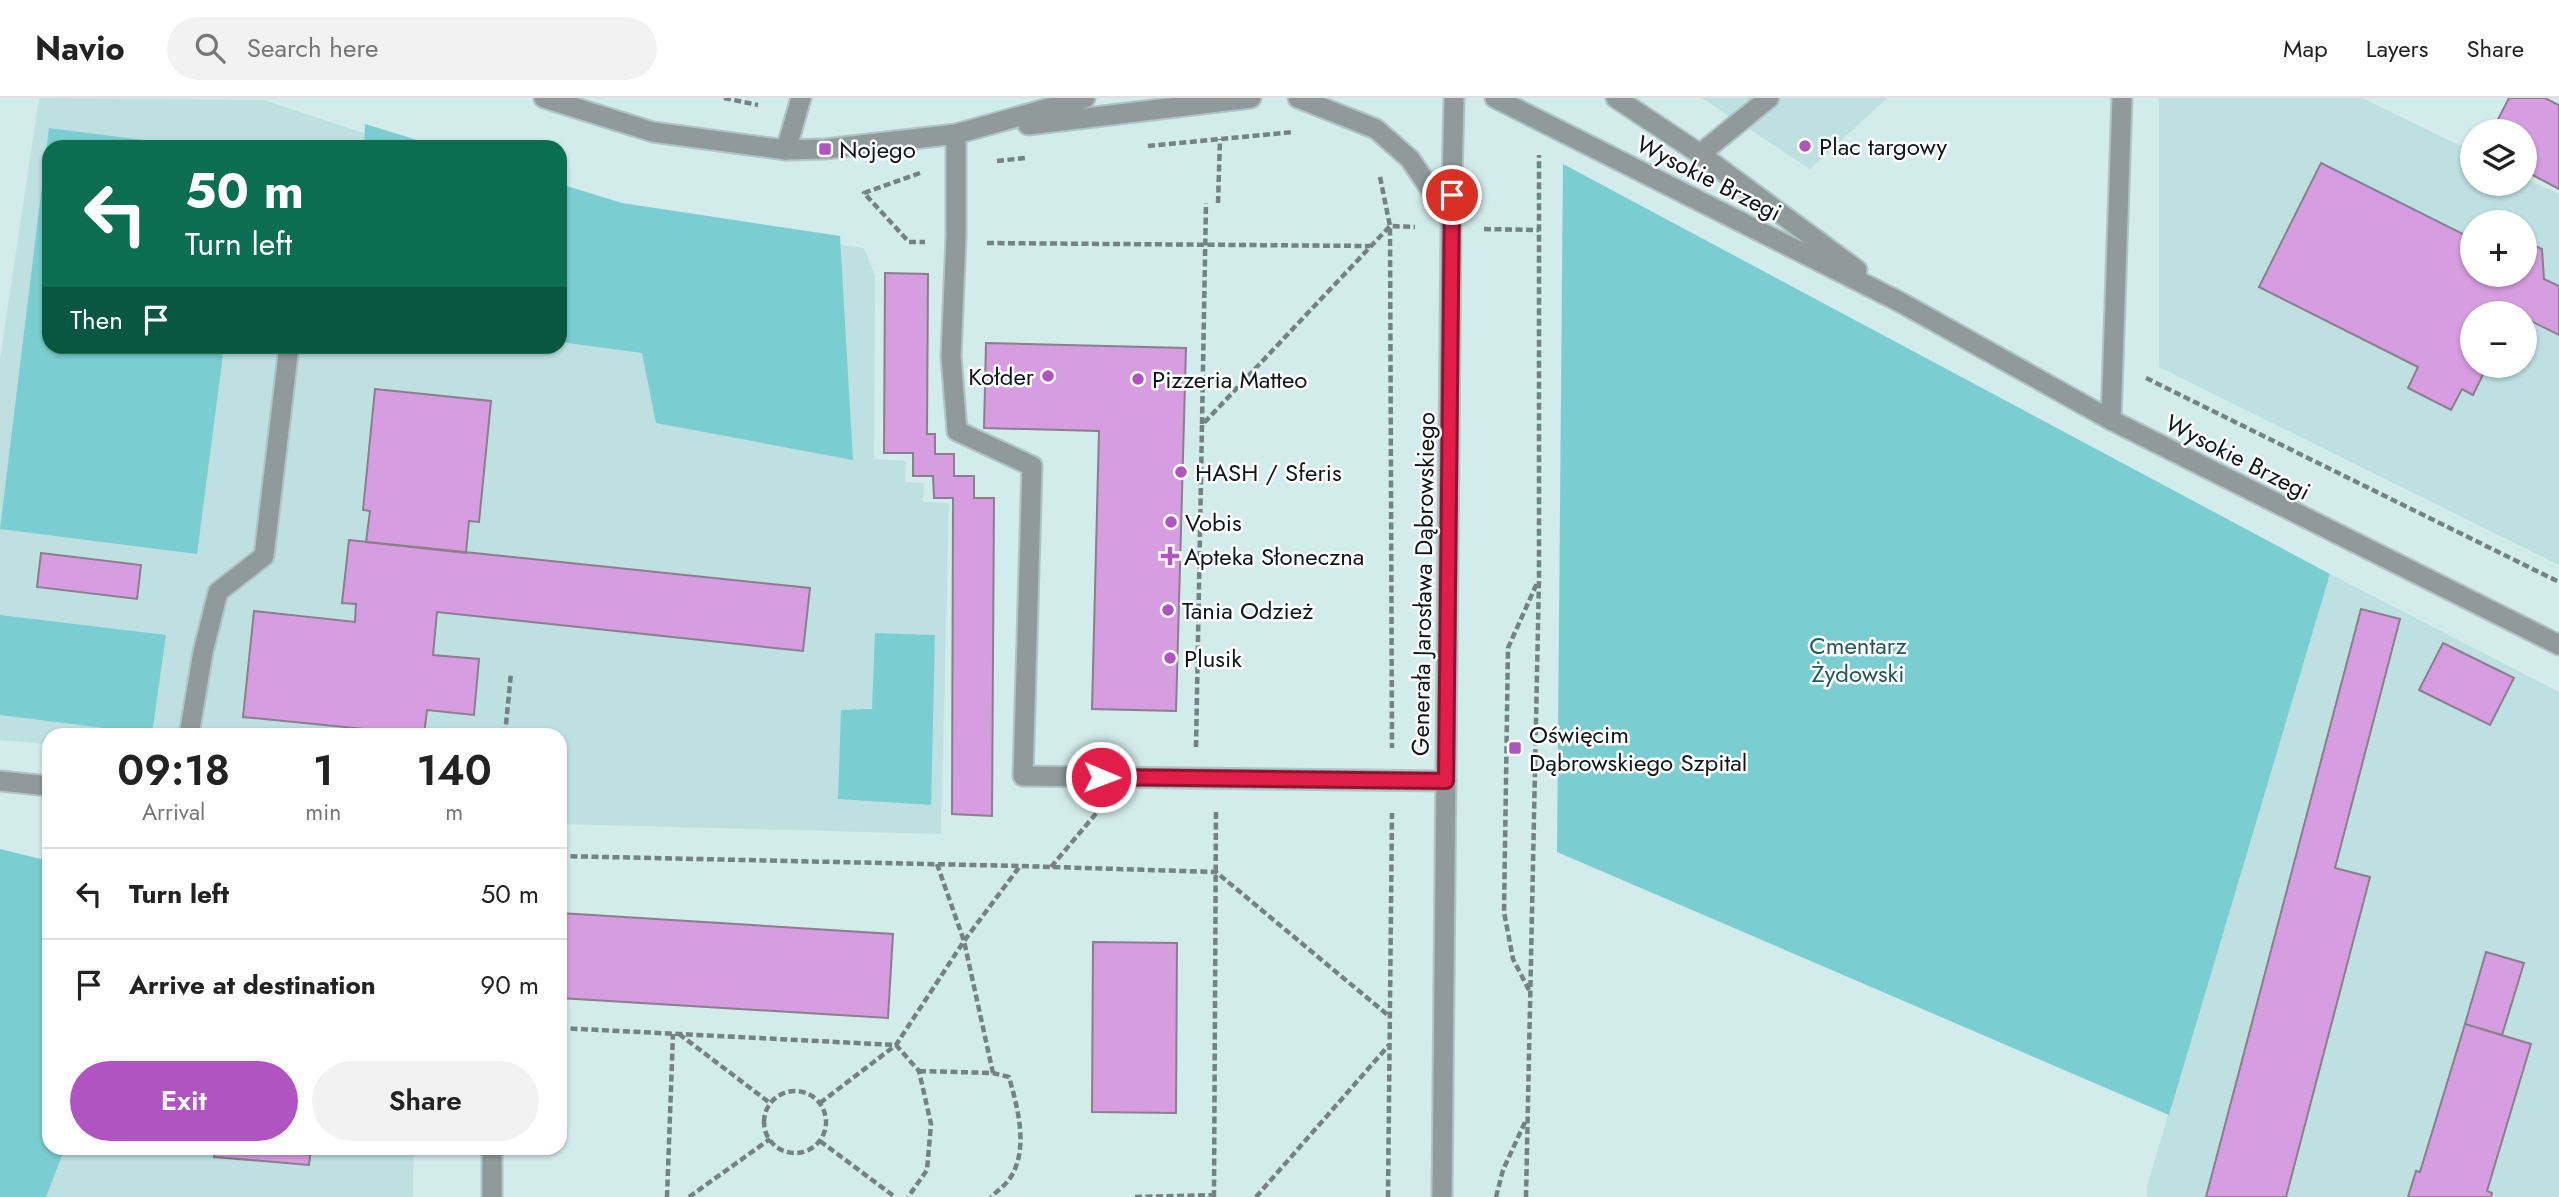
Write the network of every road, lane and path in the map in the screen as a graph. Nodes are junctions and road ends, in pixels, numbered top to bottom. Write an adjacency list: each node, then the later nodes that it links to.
1 (544, 98): 19 (street)
2 (724, 98): 12 (path)
3 (802, 98): 19 (street)
4 (1085, 98): 14 (street)
5 (1251, 98): 14 (street)
6 (1298, 98): 27 (street)
7 (1454, 98): 27 (street, Generała Jarosława Dąbrowskiego)
8 (1495, 98): 13 (street, Wysokie Brzegi)
9 (1616, 98): 20 (street, Wysokie Brzegi)
10 (1769, 98): 20 (street)
11 (2122, 98): 36 (street)
12 (758, 105)
13 (1539, 119): 29 (path); 34 (street, Wysokie Brzegi)
14 (981, 127): 16 (street)
15 (1306, 131): 17 (path)
16 (956, 134): 19 (street); 45 (street)
17 (1220, 139): 18 (path); 26 (path)
18 (1141, 147)
19 (786, 150)
20 (1700, 154): 34 (street, Wysokie Brzegi)
21 (1036, 157): 22 (path)
22 (996, 161)
23 (1377, 166): 28 (path)
24 (925, 172): 30 (path)
25 (1206, 203): 32 (path)
26 (1218, 203)
27 (1451, 224): 28 (path); 29 (path); 50 (street, Generała Jarosława Dąbrowskiego)
28 (1390, 226): 33 (path); 48 (path)
29 (1539, 229): 39 (path)
30 (932, 242)
31 (984, 243): 32 (path)
32 (1206, 245): 33 (path); 38 (path)
33 (1371, 246): 38 (path)
34 (1900, 302): 37 (street, Wysokie Brzegi)
35 (288, 354): 43 (street)
36 (2113, 362): 37 (street); 40 (path)
37 (2111, 421): 41 (street, Wysokie Brzegi)
38 (1202, 425): 46 (path)
39 (1539, 579): 58 (path); 58 (path)
40 (2559, 582)
41 (2559, 645)
42 (510, 673): 44 (path)
43 (190, 728)
44 (506, 728)
45 (1126, 777): 46 (street); 55 (path)
46 (1195, 778): 47 (street)
47 (1217, 778): 48 (street); 56 (path)
48 (1393, 780): 50 (street); 59 (path)
49 (0, 781): 51 (street)
50 (1446, 781): 82 (street, Generała Jarosława Dąbrowskiego)
51 (42, 785)
52 (567, 856): 53 (path)
53 (937, 864): 54 (path); 57 (path)
54 (1020, 866): 55 (path); 57 (path)
55 (1051, 867): 56 (path)
56 (1216, 872): 59 (path); 72 (path)
57 (964, 941): 63 (path); 65 (path)
58 (1531, 993): 68 (path)
59 (1390, 1016): 62 (path)
60 (567, 1028): 61 (path)
61 (676, 1034): 63 (path); 66 (path); 74 (path)
62 (1389, 1044): 80 (path); 81 (path)
63 (896, 1045): 64 (path); 67 (path)
64 (919, 1071): 65 (path); 77 (path)
65 (993, 1073): 78 (path)
66 (770, 1103): 67 (path); 69 (path)
67 (820, 1103): 70 (path)
68 (1528, 1116): 83 (path); 84 (path)
69 (770, 1139): 70 (path); 75 (path)
70 (820, 1141): 76 (path)
71 (492, 1155): 73 (street)
72 (1214, 1196): 79 (path)
73 (492, 1197)
74 (667, 1197)
75 (689, 1197)
76 (895, 1197)
77 (908, 1197)
78 (991, 1197)
79 (1135, 1197)
80 (1256, 1197)
81 (1388, 1197)
82 (1442, 1197)
83 (1496, 1197)
84 (1527, 1197)

